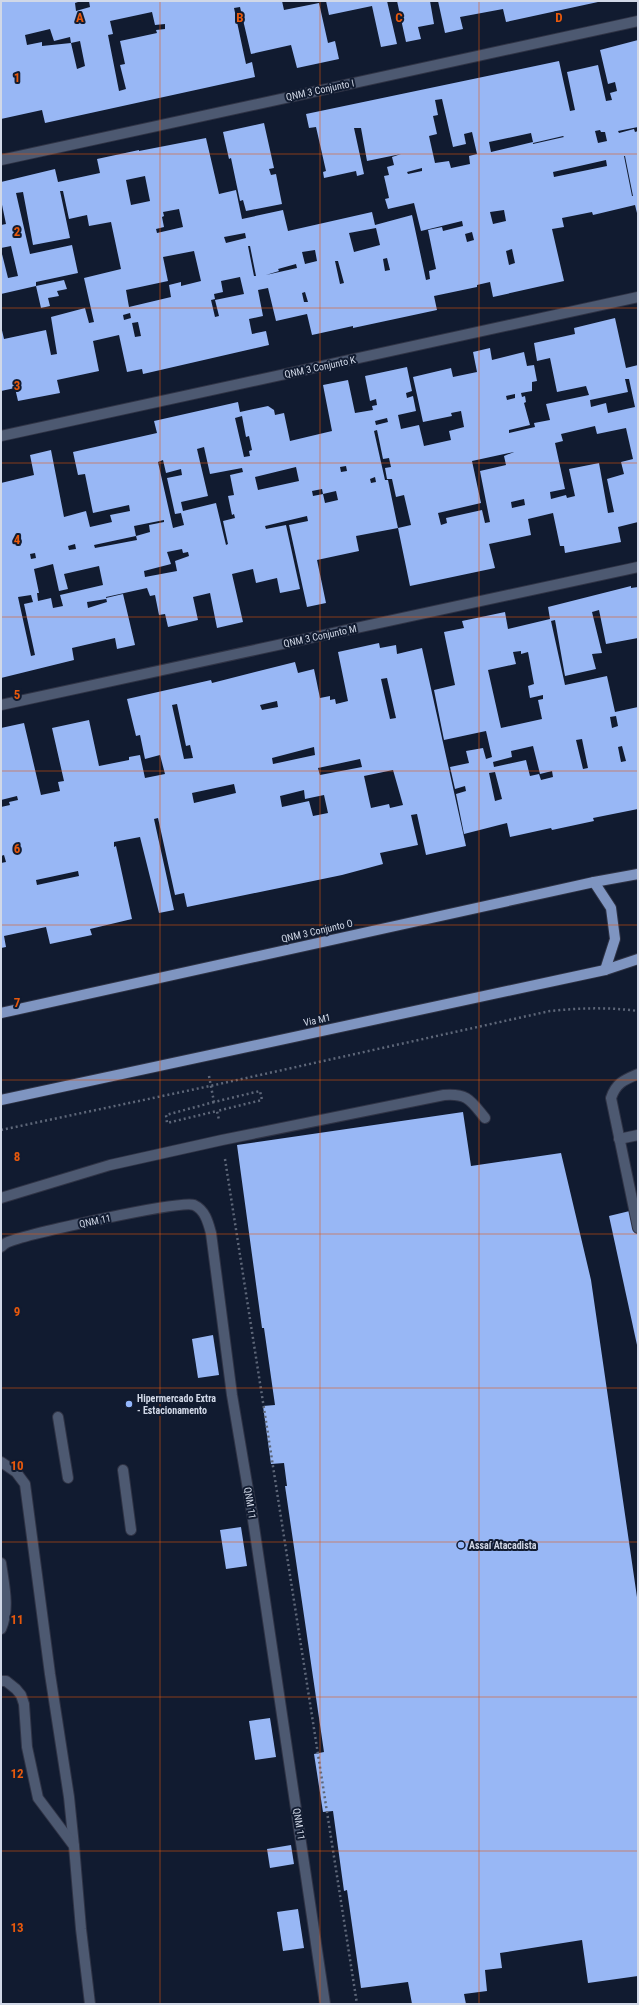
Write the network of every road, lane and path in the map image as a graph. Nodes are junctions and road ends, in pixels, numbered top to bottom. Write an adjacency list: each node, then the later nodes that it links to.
1 (638, 21): 2 (street, QNM 3 Conjunto I)
2 (1, 160)
3 (638, 296): 4 (street, QNM 3 Conjunto K)
4 (1, 436)
5 (638, 567): 6 (street, QNM 3 Conjunto M)
6 (1, 705)
7 (638, 874): 8 (main road, QNM 3 Conjunto O)
8 (594, 882): 10 (main road); 12 (main road, QNM 3 Conjunto O)
9 (638, 959): 10 (main road, Via M1)
10 (605, 970): 13 (main road, Via M1)
11 (638, 1011): 15 (path)
12 (1, 1013)
13 (205, 1056): 15 (path); 16 (main road, Via M1)
14 (638, 1074): 22 (street)
15 (210, 1086): 17 (path); 20 (path)
16 (1, 1100)
17 (214, 1102): 18 (path); 18 (path)
18 (217, 1111): 23 (path)
19 (485, 1118): 23 (street)
20 (1, 1130)
21 (638, 1135): 22 (street)
22 (619, 1139): 25 (street)
23 (222, 1140): 24 (street); 39 (path)
24 (1, 1198)
25 (635, 1203): 26 (street)
26 (638, 1228)
27 (1, 1247): 38 (street, QNM 11)
28 (58, 1417): 31 (street)
29 (1, 1462): 36 (street)
30 (122, 1470): 32 (street)
31 (68, 1478)
32 (131, 1530)
33 (1, 1563): 34 (street)
34 (1, 1629)
35 (1, 1681): 36 (street)
36 (74, 1846): 37 (street)
37 (90, 2004)
38 (325, 2004)
39 (357, 2004)

